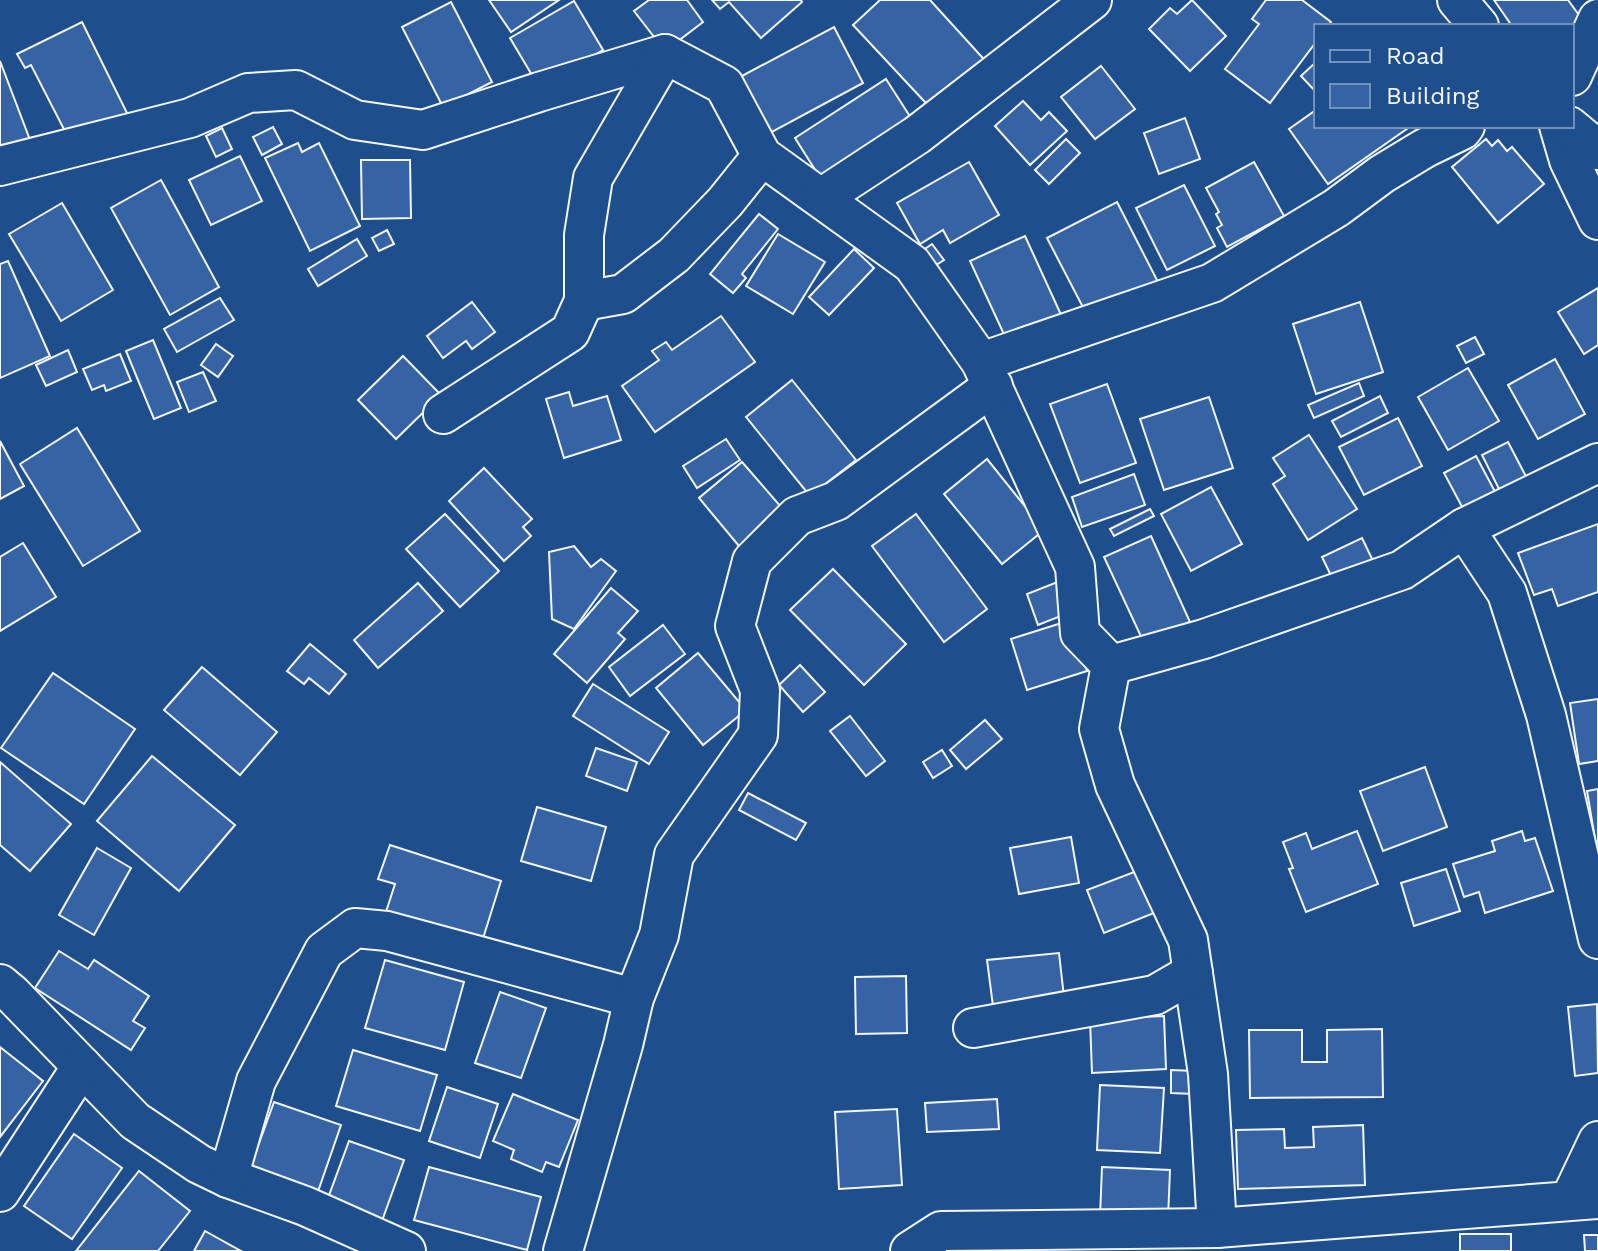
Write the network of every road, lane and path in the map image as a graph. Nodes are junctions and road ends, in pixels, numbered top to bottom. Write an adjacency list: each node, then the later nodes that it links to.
1 (1092, 0): 13 (street)
2 (1457, 0): 4 (street)
3 (1598, 19): 6 (street)
4 (1477, 24)
5 (665, 54): 11 (street); 12 (street); 15 (street)
6 (1574, 72)
7 (1464, 128): 16 (street)
8 (1560, 128): 14 (street)
9 (1571, 128): 10 (street)
10 (1598, 150)
11 (762, 156): 13 (street); 15 (street)
12 (0, 166)
13 (821, 198): 16 (street)
14 (1598, 220)
15 (584, 301): 17 (street)
16 (987, 374): 20 (street); 25 (street)
17 (443, 414)
18 (1598, 463): 19 (street)
19 (1464, 528): 20 (street); 21 (street)
20 (1111, 665): 23 (street)
21 (1590, 866): 22 (street)
22 (1598, 939)
23 (1193, 973): 26 (street); 32 (street)
24 (0, 984): 27 (street)
25 (634, 998): 29 (street); 34 (street)
26 (973, 1028)
27 (82, 1066): 29 (street); 30 (street)
28 (1598, 1141): 31 (street)
29 (228, 1178): 33 (street)
30 (0, 1192)
31 (1584, 1200): 32 (street)
32 (1217, 1228): 35 (street)
33 (406, 1251)
34 (563, 1251)
35 (910, 1251)

